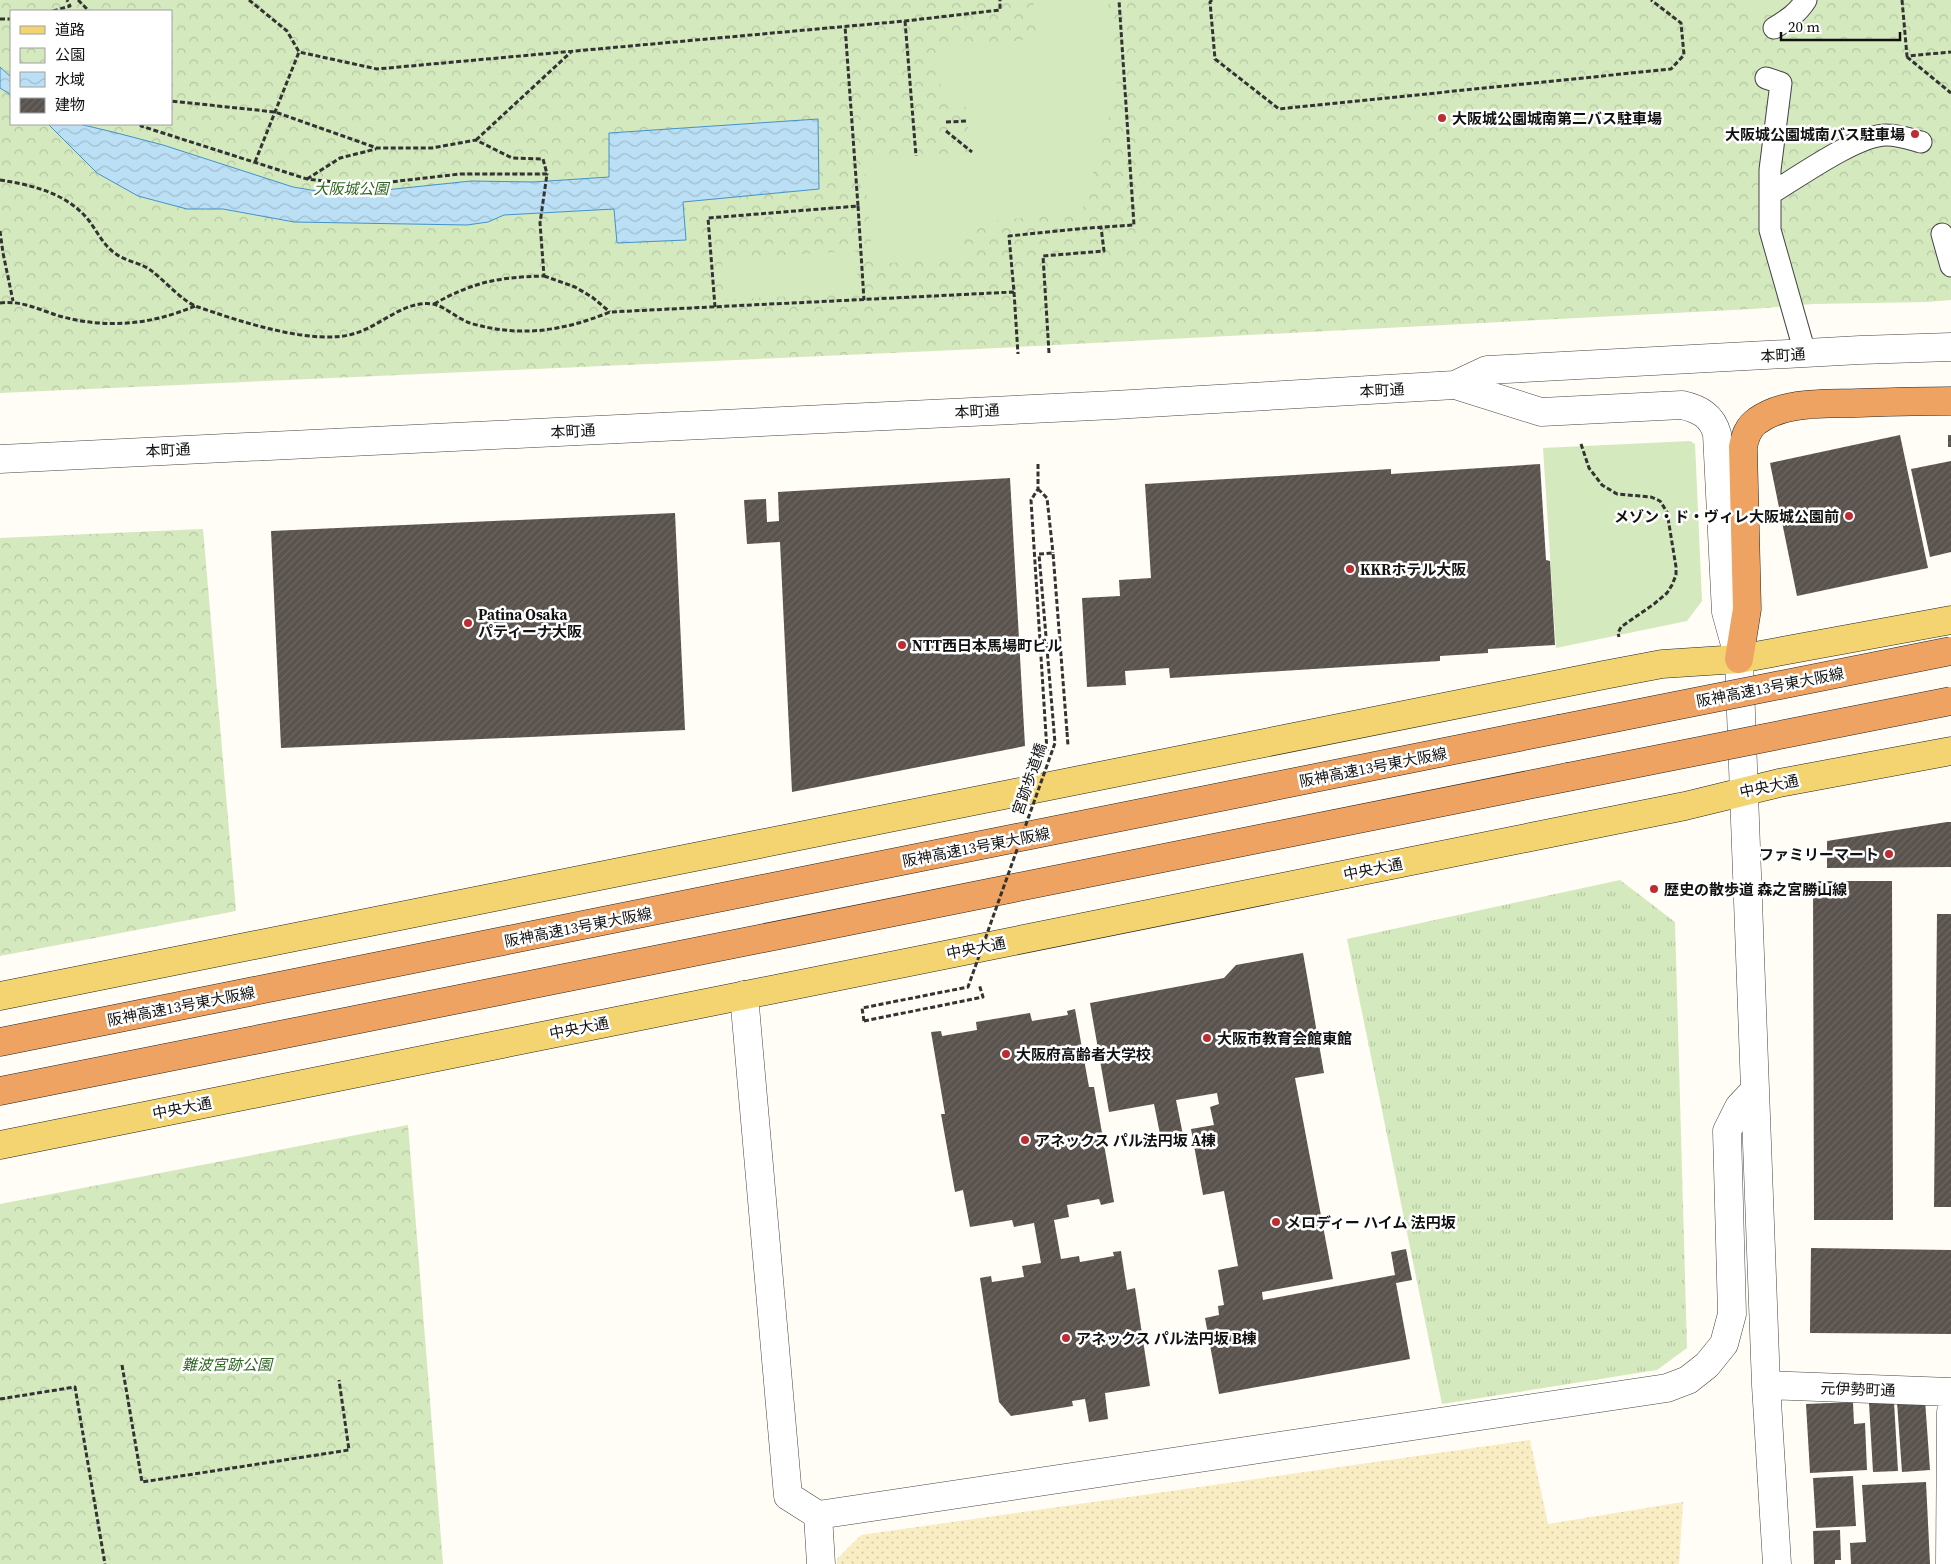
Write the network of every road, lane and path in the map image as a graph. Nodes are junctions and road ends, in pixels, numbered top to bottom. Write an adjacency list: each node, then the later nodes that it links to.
1 (68, 0): 10 (path)
2 (78, 0): 11 (path)
3 (249, 0): 16 (path)
4 (1000, 0): 12 (path)
5 (1119, 0): 38 (path)
6 (1212, 0): 7 (path)
7 (1651, 0)
8 (1806, 0): 14 (lane)
9 (1902, 0): 18 (path)
10 (56, 10)
11 (88, 10)
12 (905, 21): 13 (path); 31 (path)
13 (845, 26): 15 (path); 37 (path)
14 (1774, 28)
15 (572, 51): 16 (path); 27 (path)
16 (299, 52): 22 (path)
17 (1951, 52): 18 (path)
18 (1907, 56): 20 (path)
19 (1766, 78): 36 (lane)
20 (1951, 93)
21 (172, 101): 22 (path)
22 (275, 112): 29 (path); 32 (path)
23 (968, 121): 24 (path)
24 (946, 122)
25 (141, 125): 32 (path)
26 (946, 131): 30 (path)
27 (476, 140): 29 (path); 33 (path)
28 (1921, 142): 36 (lane)
29 (377, 148): 34 (path)
30 (972, 152)
31 (916, 156)
32 (255, 162): 34 (path)
33 (547, 174): 34 (path); 42 (path)
34 (307, 179)
35 (0, 180): 48 (path)
36 (1770, 194): 53 (lane)
37 (858, 206): 44 (path); 49 (path)
38 (1101, 227): 43 (path); 52 (path)
39 (0, 231): 45 (path)
40 (1942, 234): 41 (lane)
41 (1951, 266)
42 (544, 276): 47 (path); 50 (path)
43 (1014, 292): 44 (path); 54 (path)
44 (864, 300): 49 (path)
45 (13, 301): 46 (path); 48 (path)
46 (0, 303)
47 (434, 304): 48 (path); 50 (path)
48 (195, 306)
49 (715, 307): 50 (path)
50 (610, 312)
51 (1951, 347): 53 (street, 本町通)
52 (1049, 353)
53 (1805, 353): 55 (street, 本町通)
54 (1018, 354)
55 (1455, 386): 58 (street, 本町通); 65 (street)
56 (1951, 400): 65 (highway)
57 (1581, 442): 63 (path)
58 (0, 458)
59 (1038, 464): 60 (path)
60 (1038, 489): 61 (path); 69 (path)
61 (1053, 553): 68 (path, bridge); 73 (path, 宮跡歩道橋, bridge)
62 (1951, 620): 65 (main road)
63 (1620, 643)
64 (1951, 651): 74 (highway, 阪神高速13号東大阪線, bridge)
65 (1739, 659): 70 (street); 72 (main road)
66 (1951, 701): 76 (highway, bridge)
67 (1951, 750): 70 (main road, 中央大通)
68 (1069, 754)
69 (1048, 758)
70 (1744, 791): 71 (main road, 中央大通); 75 (street)
71 (744, 995): 77 (main road, 中央大通); 84 (street)
72 (0, 996)
73 (855, 1010)
74 (0, 1042)
75 (1755, 1090): 80 (street); 84 (street)
76 (0, 1091)
77 (0, 1145)
78 (122, 1365): 79 (path)
79 (339, 1380)
80 (1766, 1385): 81 (street, 元伊勢町通); 87 (street)
81 (1951, 1392)
82 (0, 1399): 85 (path)
83 (1951, 1412): 88 (street)
84 (818, 1515): 86 (street)
85 (105, 1564)
86 (822, 1564)
87 (1777, 1564)
88 (1950, 1564)

